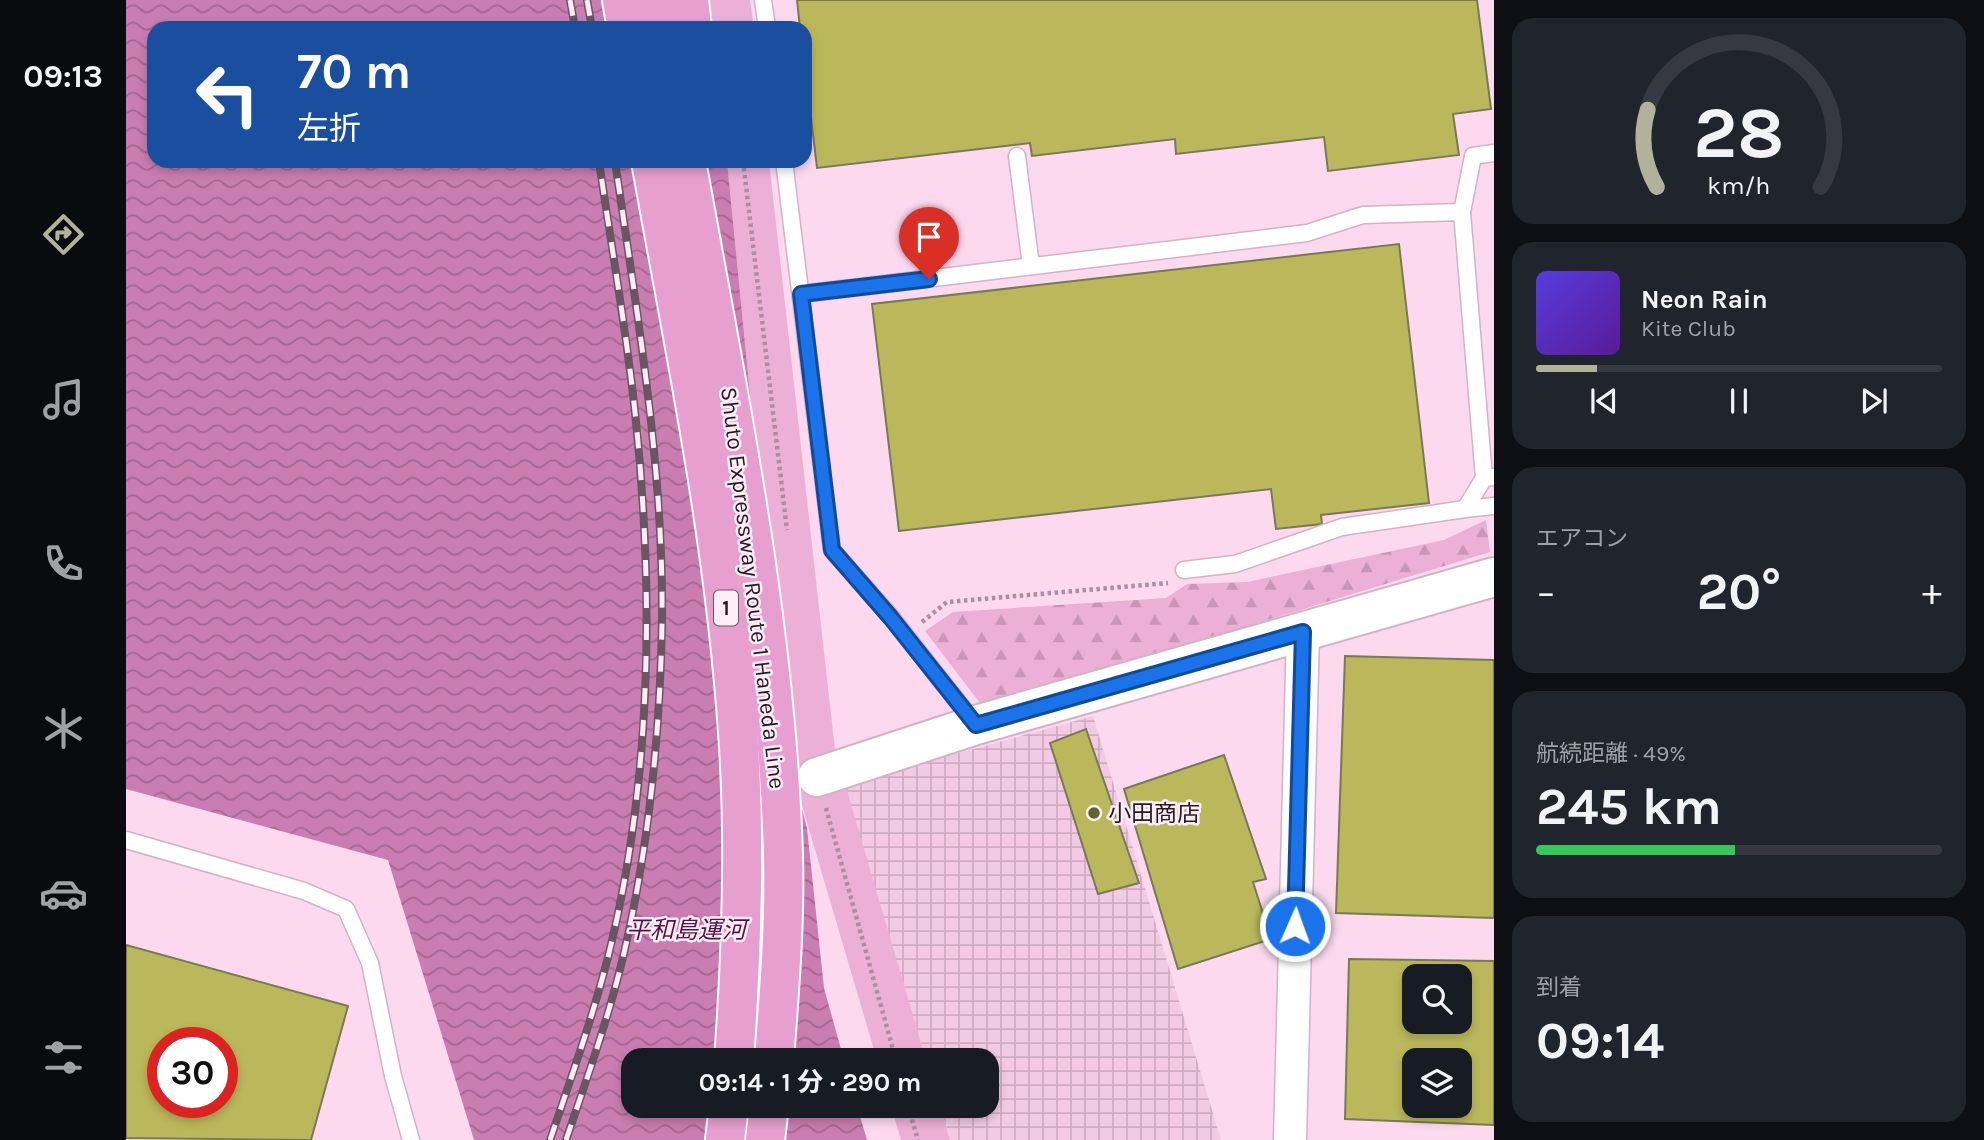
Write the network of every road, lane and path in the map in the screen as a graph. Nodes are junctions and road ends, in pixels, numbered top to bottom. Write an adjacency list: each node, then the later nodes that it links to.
1 (622, 0): 5 (highway)
2 (656, 0): 6 (highway)
3 (689, 0): 7 (highway)
4 (763, 0): 8 (lane)
5 (626, 21)
6 (660, 21)
7 (691, 21)
8 (766, 21)
9 (1494, 153): 16 (lane)
10 (1017, 156): 17 (lane)
11 (652, 168): 31 (highway, Shuto Expressway Route 1 Haneda Line / 1)
12 (687, 168): 19 (highway, Shuto Expressway Route 1 Haneda Line / 1)
13 (711, 168): 19 (highway)
14 (744, 168): 23 (path)
15 (785, 168): 18 (lane)
16 (1462, 212): 17 (lane); 20 (lane)
17 (1031, 266): 18 (lane)
18 (801, 294): 27 (lane)
19 (736, 425): 32 (highway, Shuto Expressway Route 1 Haneda Line / 1)
20 (1489, 478): 22 (lane)
21 (1494, 506): 22 (lane)
22 (1465, 509): 24 (lane)
23 (789, 544)
24 (1184, 570): 27 (path)
25 (1494, 576): 26 (street)
26 (1303, 632): 28 (street); 41 (street)
27 (905, 635): 28 (lane)
28 (976, 725): 29 (street)
29 (817, 777): 33 (path)
30 (126, 840): 37 (lane)
31 (735, 1048)
32 (775, 1048)
33 (893, 1048)
34 (728, 1118): 38 (highway)
35 (768, 1118): 39 (highway)
36 (912, 1118): 40 (path)
37 (411, 1140)
38 (725, 1140)
39 (765, 1140)
40 (918, 1140)
41 (1290, 1140)

